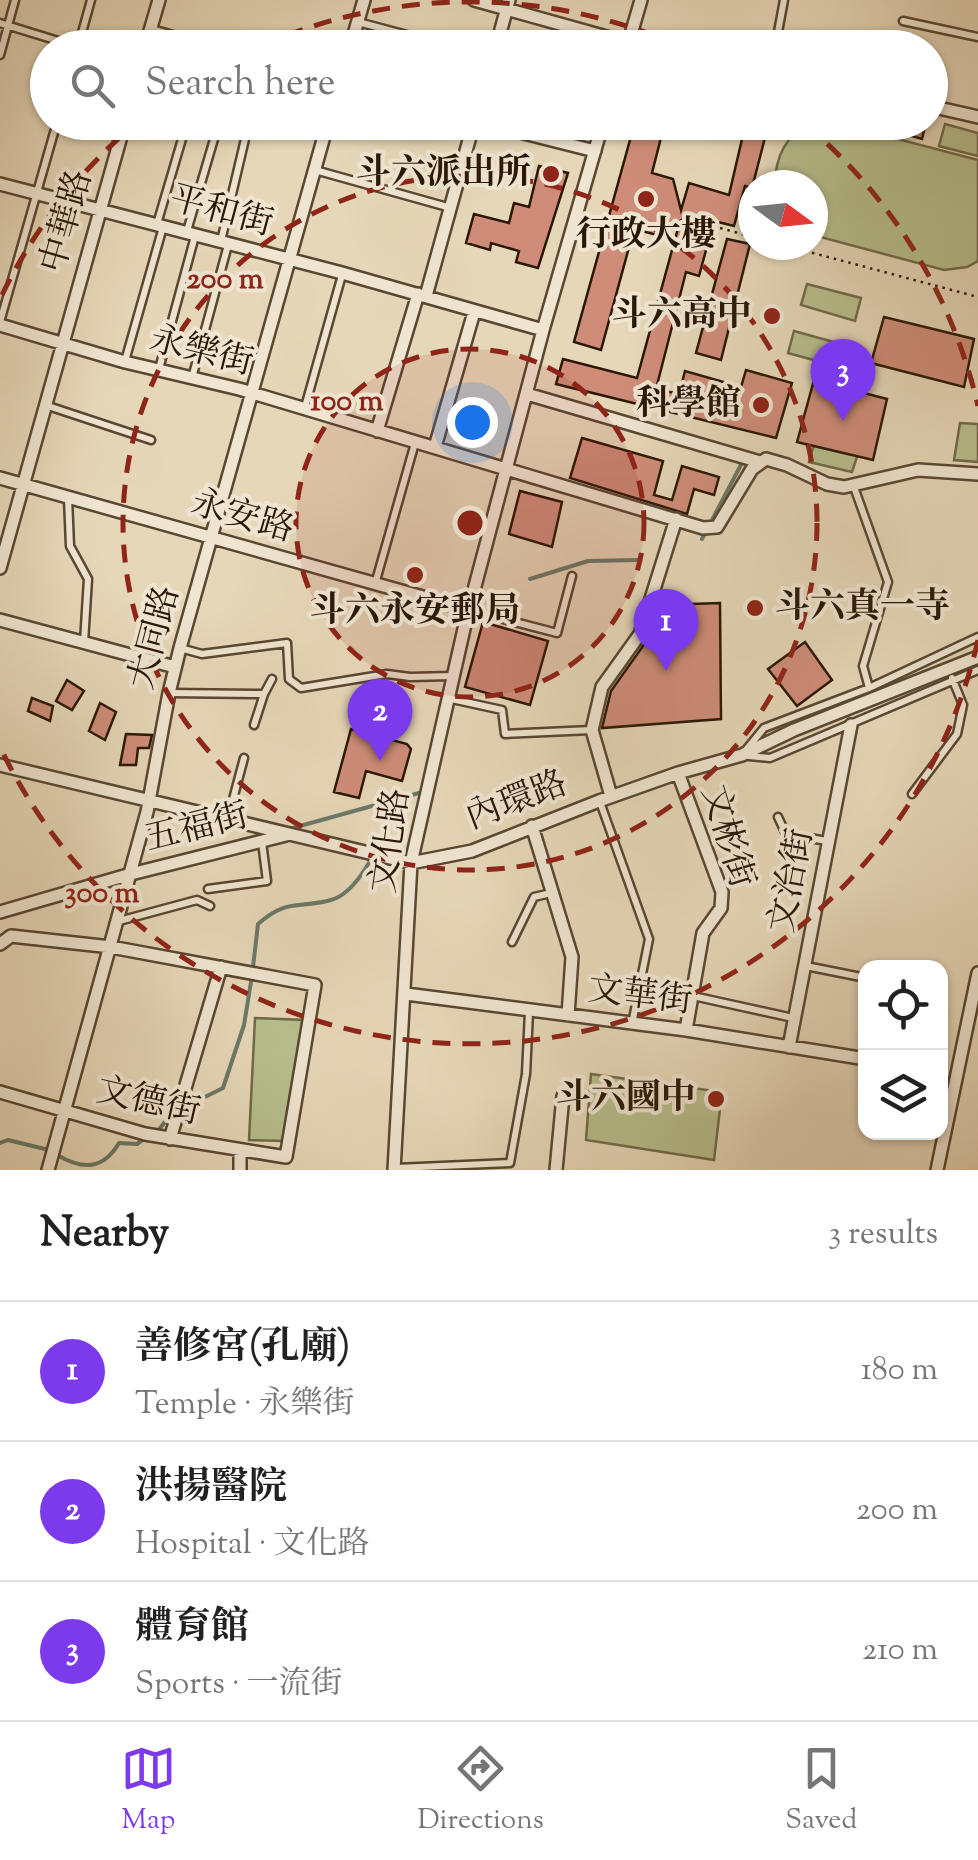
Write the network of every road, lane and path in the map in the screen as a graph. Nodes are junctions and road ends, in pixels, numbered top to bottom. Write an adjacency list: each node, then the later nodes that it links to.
1 (15, 0): 11 (lane)
2 (91, 0): 12 (lane)
3 (159, 0): 13 (street)
4 (364, 0): 10 (street)
5 (474, 0): 8 (street)
6 (641, 0): 18 (street)
7 (784, 0): 19 (lane)
8 (508, 4): 16 (street); 17 (street)
9 (903, 21): 20 (lane)
10 (358, 22): 14 (street); 15 (lane)
11 (4, 24): 22 (lane); 24 (lane)
12 (83, 30)
13 (151, 30)
14 (356, 30)
15 (388, 30)
16 (501, 30)
17 (584, 30)
18 (632, 30)
19 (778, 30)
20 (945, 30)
21 (948, 31): 23 (lane)
22 (30, 32)
23 (978, 37)
24 (0, 55)
25 (948, 110): 26 (street)
26 (978, 117)
27 (52, 140): 39 (lane)
28 (120, 140): 41 (street, 中華路)
29 (182, 140): 43 (lane)
30 (215, 140): 45 (lane)
31 (245, 140): 46 (lane)
32 (323, 140): 37 (street, 大同路)
33 (472, 140): 40 (street)
34 (550, 140): 36 (street)
35 (598, 140): 36 (street, 文化路)
36 (595, 151): 54 (street, 文化路)
37 (315, 170): 40 (lane); 48 (street, 大同路)
38 (0, 184): 39 (street, 平和街)
39 (36, 194): 41 (street, 平和街); 53 (lane)
40 (452, 208): 50 (street)
41 (101, 209): 43 (street, 平和街); 55 (street, 中華路)
42 (684, 218): 44 (path)
43 (160, 226): 45 (street, 平和街); 56 (lane)
44 (738, 233)
45 (191, 234): 46 (street, 平和街); 57 (lane)
46 (225, 244): 48 (street, 平和街); 58 (lane)
47 (828, 257): 51 (path)
48 (289, 259): 49 (street, 平和街); 59 (street, 大同路)
49 (342, 274): 50 (street, 平和街); 62 (lane)
50 (422, 295): 52 (street, 平和街); 63 (street)
51 (978, 297)
52 (474, 312): 54 (street, 平和街); 66 (street)
53 (0, 324): 55 (street, 永樂街)
54 (543, 330): 60 (street, 文化路)
55 (61, 343): 56 (street, 永樂街); 61 (street, 中華路)
56 (125, 362): 57 (street, 永樂街)
57 (158, 371): 58 (street, 永樂街)
58 (191, 379): 59 (street, 永樂街)
59 (251, 393): 62 (street, 永樂街); 76 (street, 大同路)
60 (527, 394): 67 (street); 68 (street, 文化路)
61 (44, 405): 64 (lane); 71 (street, 中華路)
62 (304, 410): 63 (street, 永樂街)
63 (377, 432): 65 (street, 永樂街)
64 (151, 440)
65 (416, 443): 66 (street, 永樂街); 79 (lane)
66 (435, 447): 68 (street, 永樂街)
67 (760, 462): 72 (street); 74 (street, 永樂街)
68 (508, 470): 74 (street, 永樂街); 80 (street, 文化路)
69 (978, 474): 72 (street)
70 (0, 478): 71 (street, 永安路)
71 (24, 484): 73 (street, 永安路); 75 (street, 中華路)
72 (854, 485): 91 (lane)
73 (68, 497): 76 (street, 永安路); 83 (lane)
74 (676, 520): 97 (street)
75 (6, 524): 77 (street, 中華路)
76 (211, 538): 79 (street, 永安路); 84 (street, 大同路)
77 (0, 568)
78 (572, 576): 80 (lane)
79 (375, 584): 80 (street, 永安路)
80 (469, 610): 88 (street, 文化路)
81 (0, 620): 83 (street)
82 (978, 637): 91 (lane)
83 (84, 642): 86 (street)
84 (180, 648): 86 (street, 大同路); 88 (lane)
85 (978, 657): 98 (street, 內環路)
86 (176, 666): 92 (street, 大同路)
87 (978, 670): 89 (lane)
88 (452, 676): 94 (street, 文化路)
89 (952, 678): 96 (lane); 102 (lane)
90 (272, 679): 93 (lane)
91 (869, 688): 98 (lane)
92 (168, 692): 93 (lane); 104 (street, 大同路)
93 (264, 694): 95 (lane)
94 (447, 698): 97 (lane); 110 (street, 文化路)
95 (254, 725)
96 (851, 725): 98 (lane); 109 (street, 文治街)
97 (592, 730): 103 (street)
98 (742, 755): 101 (street, 內環路)
99 (244, 758): 106 (lane)
100 (0, 765): 104 (street, 內環路)
101 (678, 773): 103 (street, 內環路); 125 (street, 文彬街)
102 (912, 794)
103 (605, 799): 107 (street, 內環路); 129 (lane)
104 (148, 800): 106 (street, 內環路); 111 (street, 大同路)
105 (778, 817): 109 (lane)
106 (228, 818): 108 (street, 內環路)
107 (532, 826): 110 (street, 內環路); 113 (street)
108 (263, 834): 110 (street, 內環路); 111 (street, 五福街); 112 (lane)
109 (828, 841): 120 (street, 文治街)
110 (411, 862): 124 (street, 文化路)
111 (132, 869): 115 (street, 五福街); 116 (street, 大同路)
112 (208, 889)
113 (552, 893): 117 (lane); 127 (street)
114 (210, 906): 116 (lane)
115 (0, 912)
116 (118, 921): 119 (street, 大同路)
117 (512, 942)
118 (0, 944): 119 (street)
119 (111, 947): 121 (street); 137 (street, 大同路)
120 (804, 965): 123 (lane); 128 (street, 文治街)
121 (221, 967): 138 (street); 139 (street, 文德街)
122 (978, 972): 134 (street)
123 (858, 976)
124 (406, 994): 126 (street, 文華街); 140 (street, 文化路)
125 (691, 996): 128 (lane); 130 (street, 文彬街)
126 (529, 1010): 127 (street, 文華街); 140 (lane)
127 (568, 1016): 129 (street, 文華街)
128 (794, 1019): 131 (street, 文治街)
129 (632, 1024): 130 (street, 文華街)
130 (686, 1030): 131 (street, 文華街)
131 (789, 1047): 132 (street, 文華街)
132 (858, 1057)
133 (948, 1071): 134 (street)
134 (957, 1072): 144 (street)
135 (0, 1092): 137 (street, 文德街)
136 (563, 1096): 143 (street)
137 (65, 1112): 138 (street, 文德街); 141 (street, 大同路)
138 (158, 1137): 139 (street, 文德街)
139 (240, 1151): 142 (street)
140 (394, 1169)
141 (48, 1170)
142 (240, 1170)
143 (556, 1170)
144 (937, 1170)

